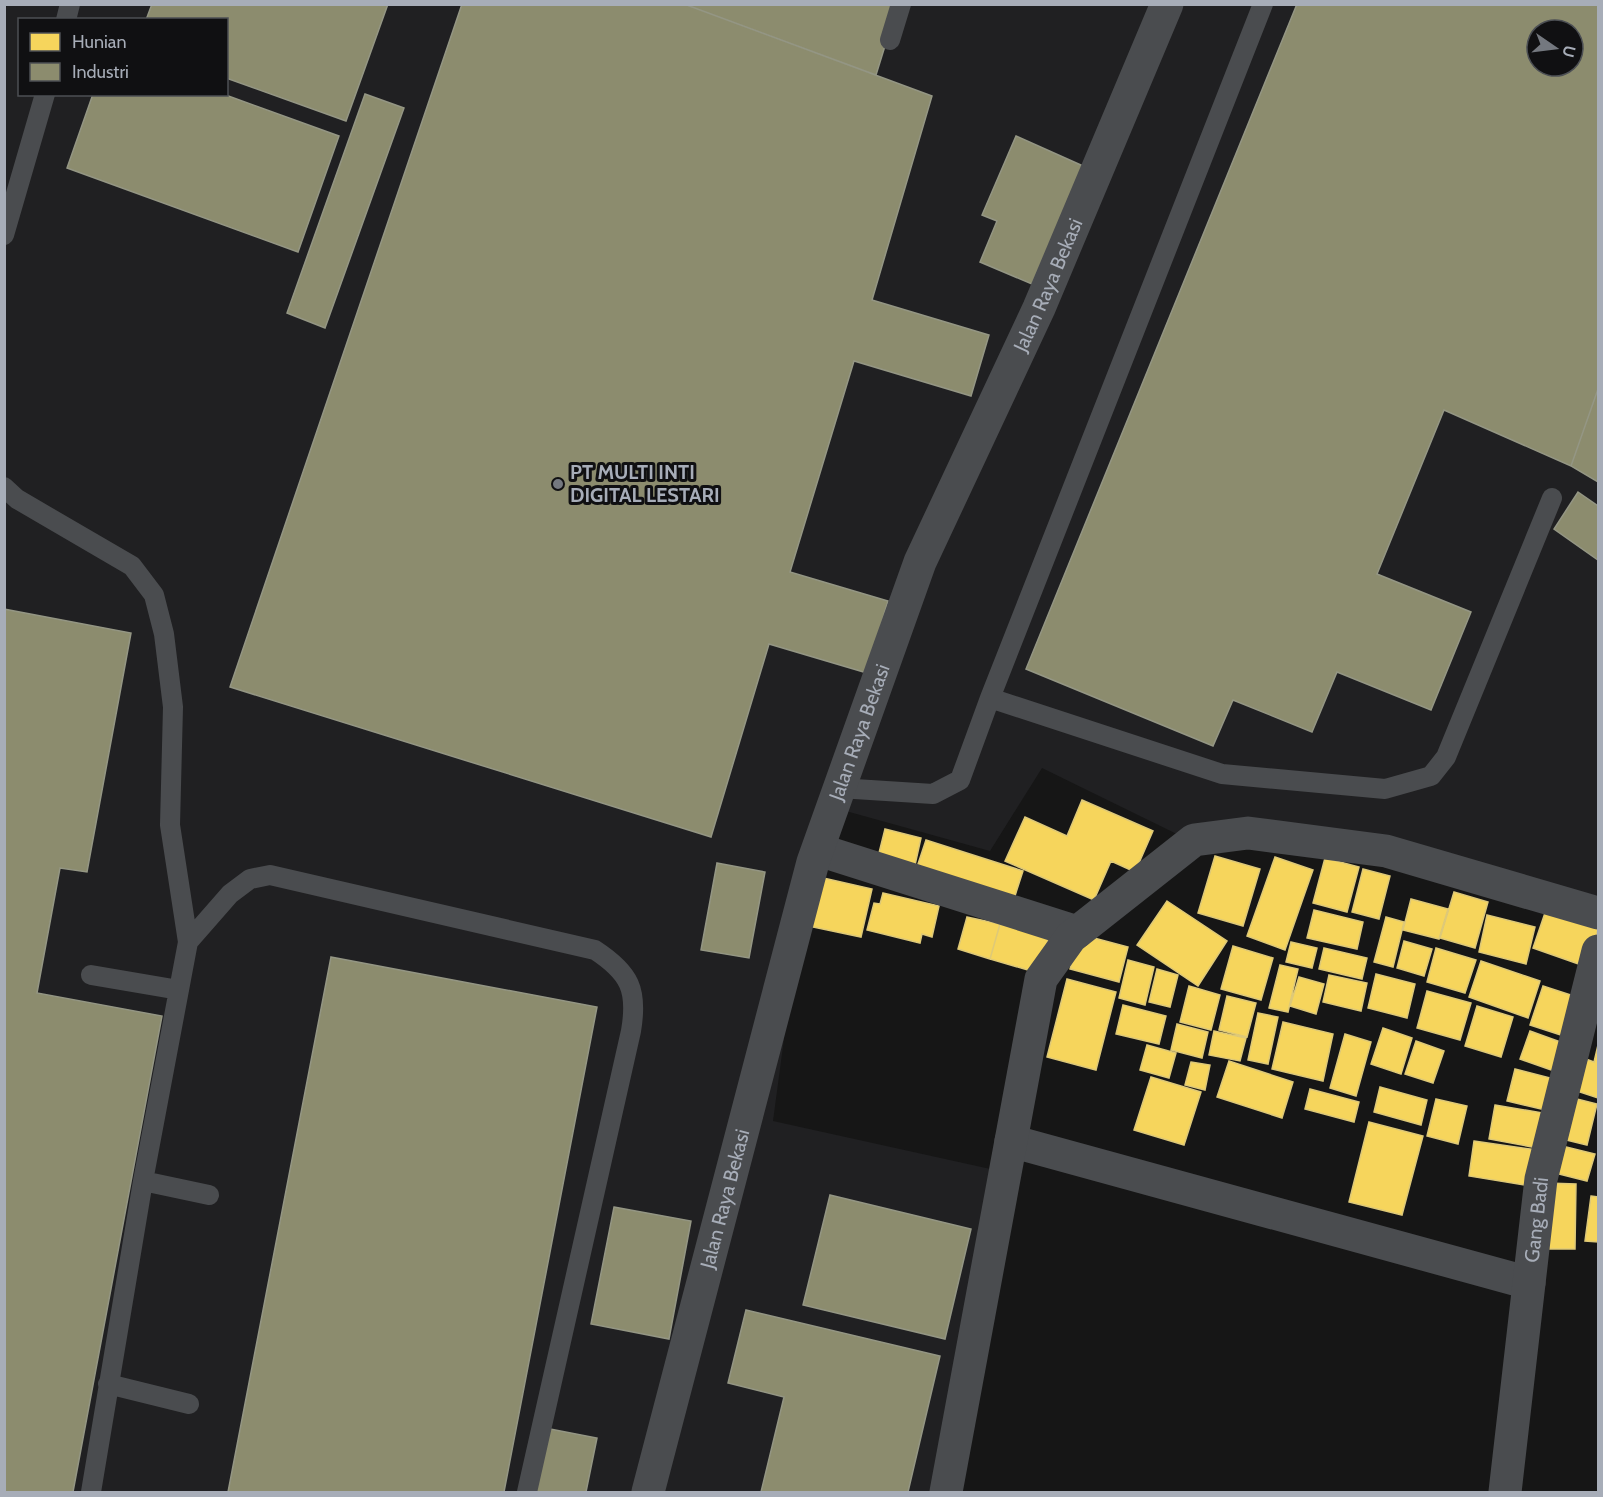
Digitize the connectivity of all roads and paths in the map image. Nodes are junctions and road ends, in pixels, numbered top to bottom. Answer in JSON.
{"nodes":[{"id":1,"x":901,"y":4,"type":"edge"},
{"id":2,"x":1167,"y":4,"type":"edge"},
{"id":3,"x":1263,"y":4,"type":"edge"},
{"id":4,"x":890,"y":40,"type":"dead end"},
{"id":5,"x":44,"y":96,"type":"edge"},
{"id":6,"x":4,"y":235,"type":"edge"},
{"id":7,"x":4,"y":486,"type":"edge"},
{"id":8,"x":1552,"y":498,"type":"dead end"},
{"id":9,"x":990,"y":698,"type":"junction"},
{"id":10,"x":839,"y":788,"type":"junction"},
{"id":11,"x":819,"y":850,"type":"junction"},
{"id":12,"x":1599,"y":913,"type":"edge"},
{"id":13,"x":1077,"y":932,"type":"junction"},
{"id":14,"x":188,"y":942,"type":"junction"},
{"id":15,"x":1599,"y":951,"type":"edge"},
{"id":16,"x":91,"y":975,"type":"dead end"},
{"id":17,"x":179,"y":990,"type":"junction"},
{"id":18,"x":1011,"y":1141,"type":"junction"},
{"id":19,"x":143,"y":1181,"type":"junction"},
{"id":20,"x":209,"y":1195,"type":"dead end"},
{"id":21,"x":1529,"y":1283,"type":"junction"},
{"id":22,"x":108,"y":1384,"type":"junction"},
{"id":23,"x":189,"y":1404,"type":"dead end"},
{"id":24,"x":91,"y":1492,"type":"edge"},
{"id":25,"x":527,"y":1492,"type":"edge"},
{"id":26,"x":648,"y":1492,"type":"edge"},
{"id":27,"x":946,"y":1492,"type":"edge"},
{"id":28,"x":1505,"y":1492,"type":"edge"}],
"edges":[{"from":1,"to":4,"type":"lane"},
{"from":2,"to":10,"type":"street","name":"Jalan Raya Bekasi"},
{"from":3,"to":9,"type":"lane"},
{"from":5,"to":6,"type":"lane"},
{"from":7,"to":14,"type":"lane"},
{"from":8,"to":9,"type":"lane"},
{"from":9,"to":10,"type":"lane"},
{"from":10,"to":11,"type":"street","name":"Jalan Raya Bekasi"},
{"from":11,"to":13,"type":"street"},
{"from":11,"to":26,"type":"street","name":"Jalan Raya Bekasi"},
{"from":12,"to":13,"type":"street"},
{"from":13,"to":18,"type":"street"},
{"from":14,"to":17,"type":"lane"},
{"from":14,"to":25,"type":"lane"},
{"from":15,"to":21,"type":"street","name":"Gang Badi"},
{"from":16,"to":17,"type":"lane"},
{"from":17,"to":19,"type":"lane"},
{"from":18,"to":21,"type":"street"},
{"from":18,"to":27,"type":"street"},
{"from":19,"to":20,"type":"lane"},
{"from":19,"to":22,"type":"lane"},
{"from":21,"to":28,"type":"street","name":"Gang Badi"},
{"from":22,"to":23,"type":"lane"},
{"from":22,"to":24,"type":"lane"}]}
